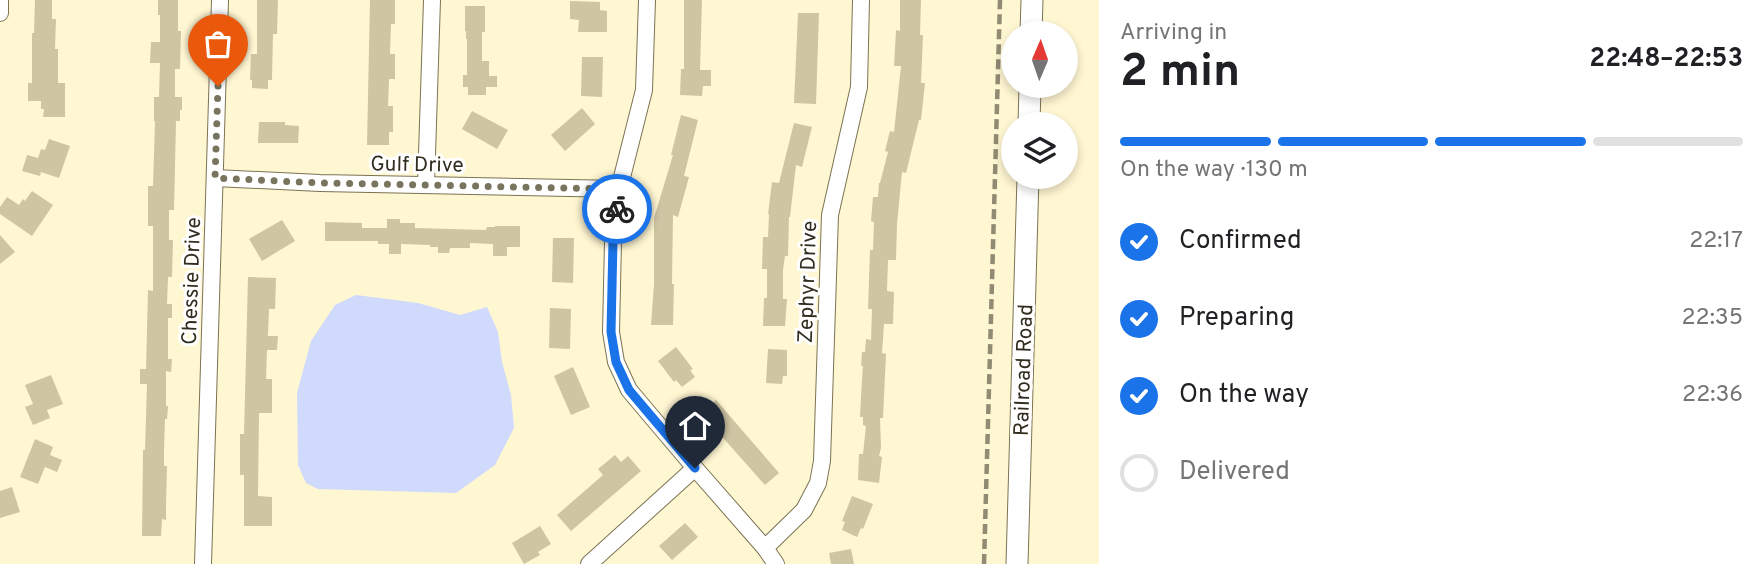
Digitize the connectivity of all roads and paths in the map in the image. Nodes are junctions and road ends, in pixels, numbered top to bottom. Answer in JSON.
{"nodes":[{"id":1,"x":0,"y":0,"type":"edge"},
{"id":2,"x":220,"y":0,"type":"edge"},
{"id":3,"x":432,"y":0,"type":"edge"},
{"id":4,"x":647,"y":0,"type":"edge"},
{"id":5,"x":861,"y":0,"type":"edge"},
{"id":6,"x":1032,"y":0,"type":"edge"},
{"id":7,"x":0,"y":13,"type":"edge"},
{"id":8,"x":1031,"y":21,"type":"edge"},
{"id":9,"x":215,"y":178,"type":"junction"},
{"id":10,"x":426,"y":185,"type":"junction"},
{"id":11,"x":619,"y":189,"type":"junction"},
{"id":12,"x":1028,"y":189,"type":"edge"},
{"id":13,"x":695,"y":468,"type":"junction"},
{"id":14,"x":765,"y":548,"type":"junction"},
{"id":15,"x":203,"y":564,"type":"edge"},
{"id":16,"x":589,"y":564,"type":"edge"},
{"id":17,"x":776,"y":564,"type":"edge"},
{"id":18,"x":1017,"y":564,"type":"edge"}],
"edges":[{"from":1,"to":7,"type":"street"},
{"from":2,"to":9,"type":"street","name":"Chessie Drive"},
{"from":3,"to":10,"type":"street"},
{"from":4,"to":11,"type":"street"},
{"from":5,"to":14,"type":"street","name":"Zephyr Drive"},
{"from":6,"to":8,"type":"street"},
{"from":9,"to":10,"type":"street","name":"Gulf Drive"},
{"from":9,"to":15,"type":"street","name":"Chessie Drive"},
{"from":10,"to":11,"type":"street","name":"Gulf Drive"},
{"from":11,"to":13,"type":"street"},
{"from":12,"to":18,"type":"street","name":"Railroad Road"},
{"from":13,"to":14,"type":"street"},
{"from":13,"to":16,"type":"street"},
{"from":14,"to":17,"type":"street"}]}
